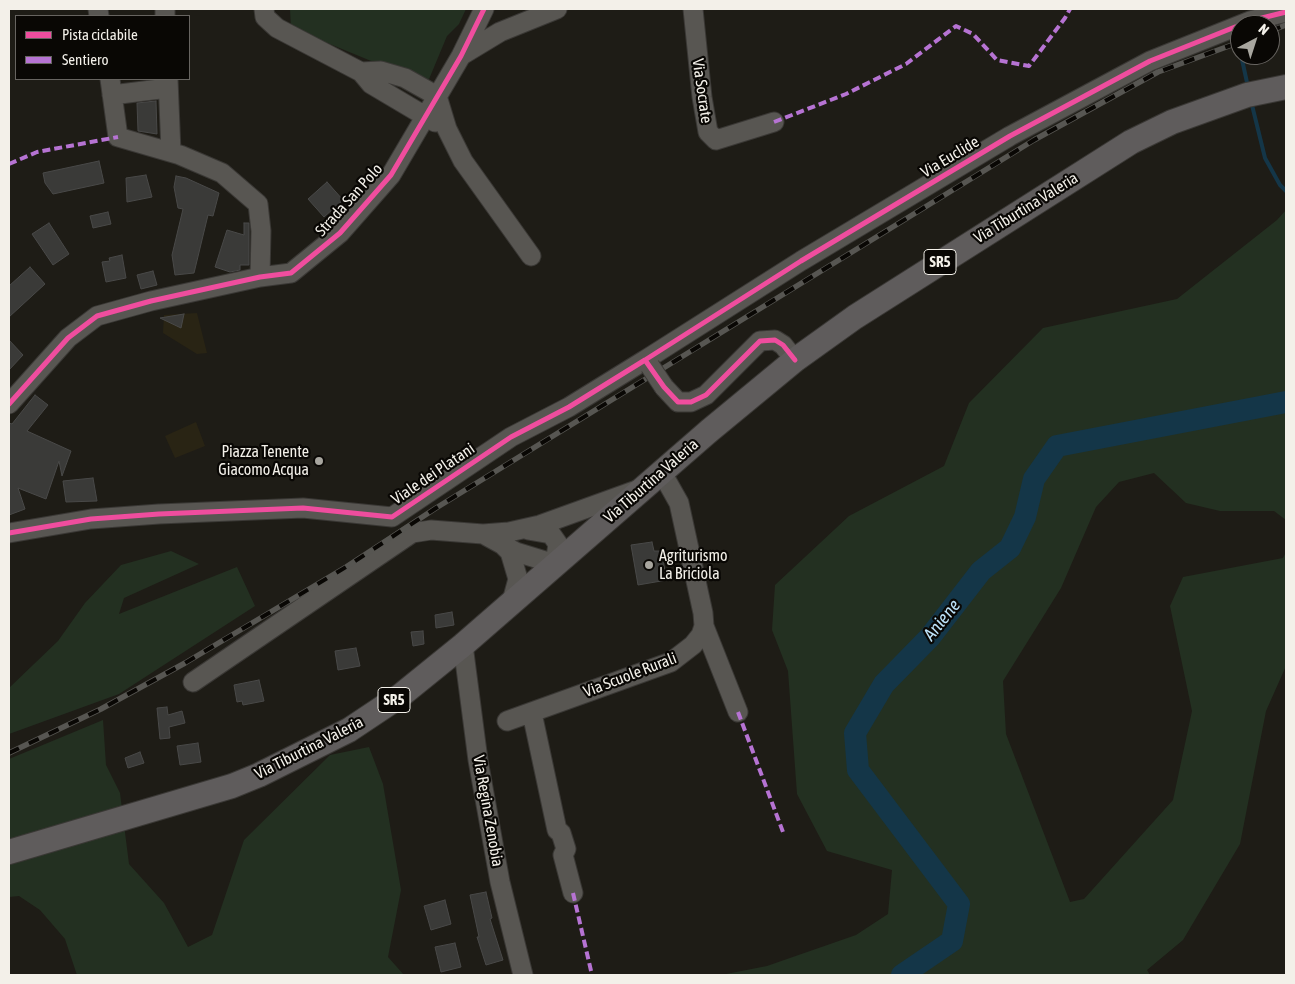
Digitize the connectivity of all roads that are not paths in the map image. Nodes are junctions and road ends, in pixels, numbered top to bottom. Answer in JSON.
{"nodes":[{"id":1,"x":264,"y":9,"type":"edge"},
{"id":2,"x":484,"y":9,"type":"edge"},
{"id":3,"x":557,"y":9,"type":"edge"},
{"id":4,"x":693,"y":9,"type":"edge"},
{"id":5,"x":1286,"y":12,"type":"edge"},
{"id":6,"x":461,"y":56,"type":"junction"},
{"id":7,"x":360,"y":72,"type":"junction"},
{"id":8,"x":168,"y":84,"type":"edge"},
{"id":9,"x":111,"y":87,"type":"edge"},
{"id":10,"x":1286,"y":87,"type":"edge"},
{"id":11,"x":437,"y":96,"type":"junction"},
{"id":12,"x":425,"y":115,"type":"junction"},
{"id":13,"x":774,"y":122,"type":"dead end"},
{"id":14,"x":447,"y":130,"type":"junction"},
{"id":15,"x":171,"y":152,"type":"junction"},
{"id":16,"x":531,"y":256,"type":"dead end"},
{"id":17,"x":260,"y":278,"type":"junction"},
{"id":18,"x":794,"y":360,"type":"junction"},
{"id":19,"x":648,"y":363,"type":"junction"},
{"id":20,"x":11,"y":398,"type":"edge"},
{"id":21,"x":661,"y":471,"type":"junction"},
{"id":22,"x":640,"y":489,"type":"junction"},
{"id":23,"x":522,"y":529,"type":"junction"},
{"id":24,"x":9,"y":533,"type":"edge"},
{"id":25,"x":483,"y":534,"type":"junction"},
{"id":26,"x":502,"y":543,"type":"junction"},
{"id":27,"x":555,"y":564,"type":"junction"},
{"id":28,"x":512,"y":601,"type":"junction"},
{"id":29,"x":704,"y":626,"type":"junction"},
{"id":30,"x":463,"y":645,"type":"junction"},
{"id":31,"x":193,"y":682,"type":"dead end"},
{"id":32,"x":532,"y":712,"type":"junction"},
{"id":33,"x":738,"y":712,"type":"dead end"},
{"id":34,"x":507,"y":721,"type":"dead end"},
{"id":35,"x":9,"y":852,"type":"edge"},
{"id":36,"x":572,"y":893,"type":"dead end"},
{"id":37,"x":523,"y":975,"type":"edge"}],
"edges":[{"from":1,"to":7,"type":"street"},
{"from":2,"to":6,"type":"street","name":"Strada San Polo"},
{"from":3,"to":6,"type":"street"},
{"from":4,"to":13,"type":"street","name":"Via Socrate"},
{"from":5,"to":19,"type":"street","name":"Via Euclide"},
{"from":6,"to":11,"type":"street","name":"Strada San Polo"},
{"from":7,"to":11,"type":"street"},
{"from":7,"to":12,"type":"street"},
{"from":8,"to":9,"type":"street"},
{"from":8,"to":15,"type":"street"},
{"from":9,"to":15,"type":"street"},
{"from":10,"to":18,"type":"main road","name":"Via Tiburtina Valeria","number":"SR5"},
{"from":11,"to":12,"type":"street","name":"Strada San Polo"},
{"from":11,"to":14,"type":"street"},
{"from":12,"to":14,"type":"street"},
{"from":12,"to":17,"type":"street","name":"Strada San Polo"},
{"from":14,"to":16,"type":"street"},
{"from":15,"to":17,"type":"street"},
{"from":17,"to":20,"type":"street","name":"Strada San Polo"},
{"from":18,"to":19,"type":"street","bridge":true},
{"from":18,"to":21,"type":"main road","name":"Via Tiburtina Valeria","number":"SR5"},
{"from":19,"to":24,"type":"street","name":"Viale dei Platani"},
{"from":21,"to":22,"type":"main road","name":"Via Tiburtina Valeria","number":"SR5"},
{"from":21,"to":29,"type":"street"},
{"from":22,"to":23,"type":"street"},
{"from":22,"to":27,"type":"main road","name":"Via Tiburtina Valeria","number":"SR5"},
{"from":23,"to":25,"type":"street"},
{"from":23,"to":27,"type":"street"},
{"from":25,"to":26,"type":"street"},
{"from":25,"to":31,"type":"street"},
{"from":26,"to":27,"type":"street"},
{"from":26,"to":28,"type":"street"},
{"from":27,"to":28,"type":"main road","name":"Via Tiburtina Valeria","number":"SR5"},
{"from":28,"to":30,"type":"main road","name":"Via Tiburtina Valeria","number":"SR5"},
{"from":29,"to":32,"type":"street","name":"Via Scuole Rurali"},
{"from":29,"to":33,"type":"street"},
{"from":30,"to":35,"type":"main road","name":"Via Tiburtina Valeria","number":"SR5"},
{"from":30,"to":37,"type":"street","name":"Via Regina Zenobia"},
{"from":32,"to":34,"type":"street","name":"Via Scuole Rurali"},
{"from":32,"to":36,"type":"street"}]}
